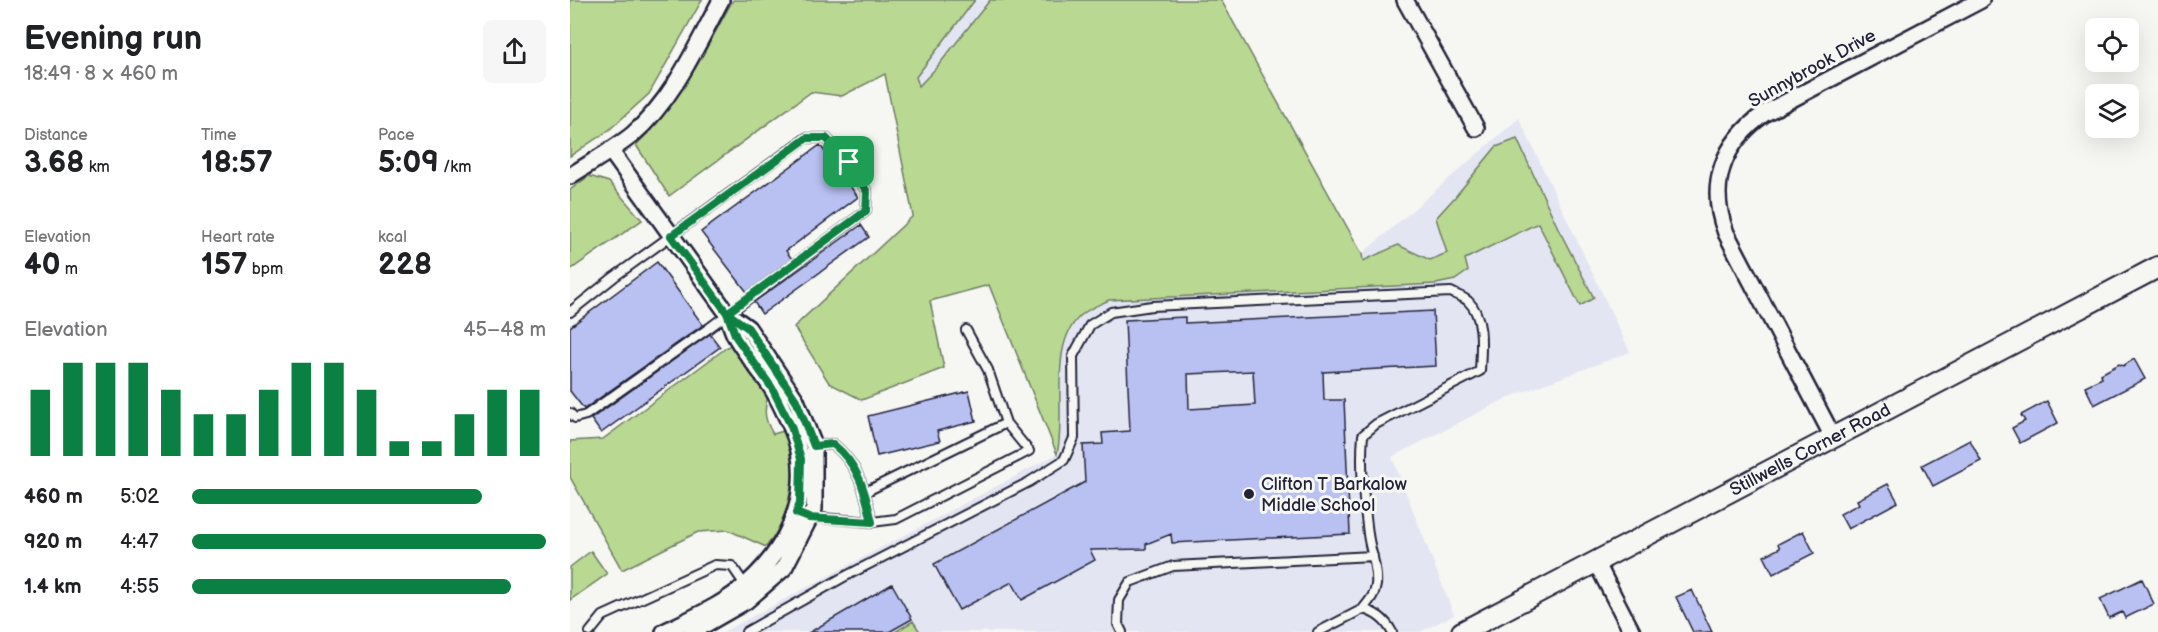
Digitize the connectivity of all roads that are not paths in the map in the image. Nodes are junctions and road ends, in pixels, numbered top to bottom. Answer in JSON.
{"nodes":[{"id":1,"x":721,"y":0,"type":"edge"},
{"id":2,"x":1405,"y":0,"type":"edge"},
{"id":3,"x":1981,"y":0,"type":"edge"},
{"id":4,"x":1476,"y":128,"type":"dead end"},
{"id":5,"x":610,"y":150,"type":"junction"},
{"id":6,"x":570,"y":176,"type":"edge"},
{"id":7,"x":671,"y":236,"type":"junction"},
{"id":8,"x":2158,"y":267,"type":"edge"},
{"id":9,"x":570,"y":312,"type":"edge"},
{"id":10,"x":727,"y":313,"type":"junction"},
{"id":11,"x":966,"y":330,"type":"dead end"},
{"id":12,"x":570,"y":413,"type":"edge"},
{"id":13,"x":1006,"y":423,"type":"junction"},
{"id":14,"x":1833,"y":437,"type":"junction"},
{"id":15,"x":814,"y":446,"type":"junction"},
{"id":16,"x":865,"y":492,"type":"junction"},
{"id":17,"x":803,"y":515,"type":"junction"},
{"id":18,"x":872,"y":522,"type":"junction"},
{"id":19,"x":1373,"y":556,"type":"junction"},
{"id":20,"x":1596,"y":562,"type":"junction"},
{"id":21,"x":749,"y":590,"type":"junction"},
{"id":22,"x":1363,"y":609,"type":"junction"},
{"id":23,"x":590,"y":632,"type":"edge"},
{"id":24,"x":664,"y":632,"type":"edge"},
{"id":25,"x":692,"y":632,"type":"edge"},
{"id":26,"x":746,"y":632,"type":"edge"},
{"id":27,"x":1122,"y":632,"type":"edge"},
{"id":28,"x":1318,"y":632,"type":"edge"},
{"id":29,"x":1392,"y":632,"type":"edge"},
{"id":30,"x":1462,"y":632,"type":"edge"},
{"id":31,"x":1632,"y":632,"type":"edge"}],
"edges":[{"from":1,"to":5,"type":"street"},
{"from":2,"to":4,"type":"street"},
{"from":3,"to":14,"type":"street","name":"Sunnybrook Drive"},
{"from":5,"to":6,"type":"street"},
{"from":5,"to":7,"type":"street"},
{"from":7,"to":9,"type":"lane"},
{"from":7,"to":10,"type":"street"},
{"from":7,"to":10,"type":"lane"},
{"from":8,"to":14,"type":"street","name":"Stillwells Corner Road"},
{"from":10,"to":12,"type":"lane"},
{"from":10,"to":15,"type":"street"},
{"from":10,"to":17,"type":"street"},
{"from":11,"to":13,"type":"lane"},
{"from":13,"to":16,"type":"lane"},
{"from":13,"to":18,"type":"lane"},
{"from":14,"to":20,"type":"street","name":"Stillwells Corner Road"},
{"from":15,"to":16,"type":"lane"},
{"from":15,"to":17,"type":"street"},
{"from":16,"to":18,"type":"lane"},
{"from":17,"to":18,"type":"lane"},
{"from":17,"to":21,"type":"street"},
{"from":19,"to":22,"type":"lane"},
{"from":19,"to":26,"type":"lane"},
{"from":19,"to":27,"type":"lane"},
{"from":20,"to":30,"type":"street","name":"Stillwells Corner Road"},
{"from":20,"to":31,"type":"street"},
{"from":21,"to":23,"type":"lane"},
{"from":21,"to":24,"type":"street"},
{"from":21,"to":25,"type":"street"},
{"from":22,"to":28,"type":"lane"},
{"from":22,"to":29,"type":"lane"}]}
